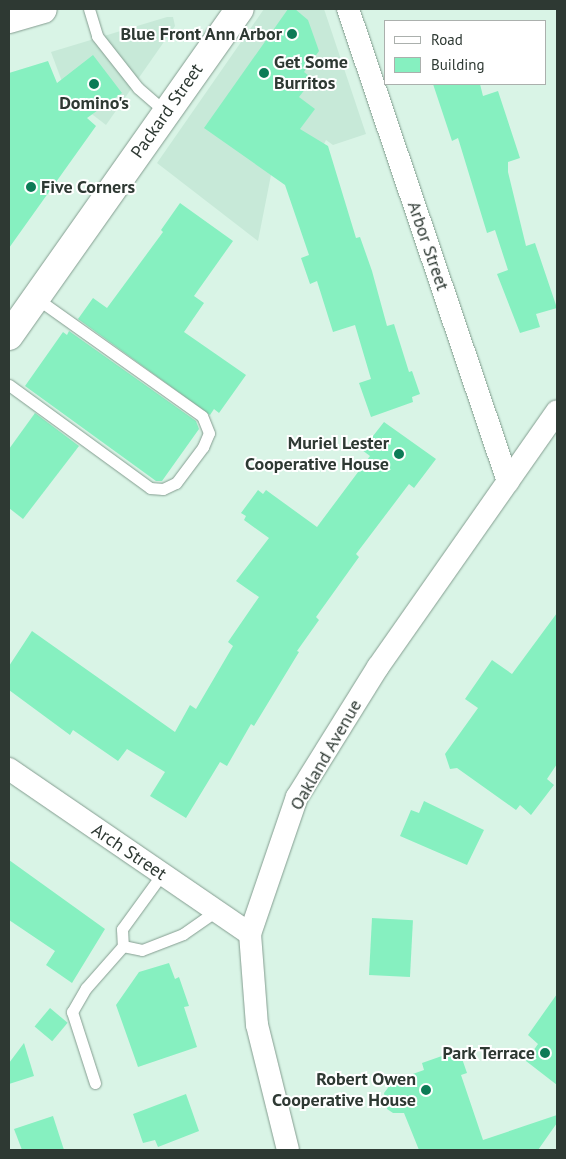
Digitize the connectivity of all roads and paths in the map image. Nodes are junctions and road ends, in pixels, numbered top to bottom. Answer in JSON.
{"nodes":[{"id":1,"x":43,"y":9,"type":"edge"},
{"id":2,"x":89,"y":9,"type":"edge"},
{"id":3,"x":240,"y":9,"type":"edge"},
{"id":4,"x":348,"y":9,"type":"edge"},
{"id":5,"x":9,"y":20,"type":"edge"},
{"id":6,"x":166,"y":112,"type":"junction"},
{"id":7,"x":36,"y":298,"type":"junction"},
{"id":8,"x":9,"y":336,"type":"edge"},
{"id":9,"x":9,"y":385,"type":"edge"},
{"id":10,"x":557,"y":411,"type":"edge"},
{"id":11,"x":508,"y":482,"type":"junction"},
{"id":12,"x":9,"y":769,"type":"edge"},
{"id":13,"x":162,"y":874,"type":"junction"},
{"id":14,"x":216,"y":911,"type":"junction"},
{"id":15,"x":250,"y":934,"type":"junction"},
{"id":16,"x":122,"y":946,"type":"junction"},
{"id":17,"x":95,"y":1083,"type":"dead end"},
{"id":18,"x":288,"y":1150,"type":"edge"}],
"edges":[{"from":1,"to":5,"type":"main road"},
{"from":2,"to":6,"type":"lane"},
{"from":3,"to":6,"type":"main road","name":"Packard Street"},
{"from":4,"to":11,"type":"street","name":"Arbor Street"},
{"from":6,"to":7,"type":"main road","name":"Packard Street"},
{"from":7,"to":8,"type":"main road","name":"Packard Street"},
{"from":7,"to":9,"type":"lane"},
{"from":10,"to":11,"type":"street","name":"Oakland Avenue"},
{"from":11,"to":15,"type":"street","name":"Oakland Avenue"},
{"from":12,"to":13,"type":"street","name":"Arch Street"},
{"from":13,"to":14,"type":"street","name":"Arch Street"},
{"from":13,"to":16,"type":"lane"},
{"from":14,"to":15,"type":"street","name":"Arch Street"},
{"from":14,"to":16,"type":"lane"},
{"from":15,"to":18,"type":"street","name":"Oakland Avenue"},
{"from":16,"to":17,"type":"lane"}]}
